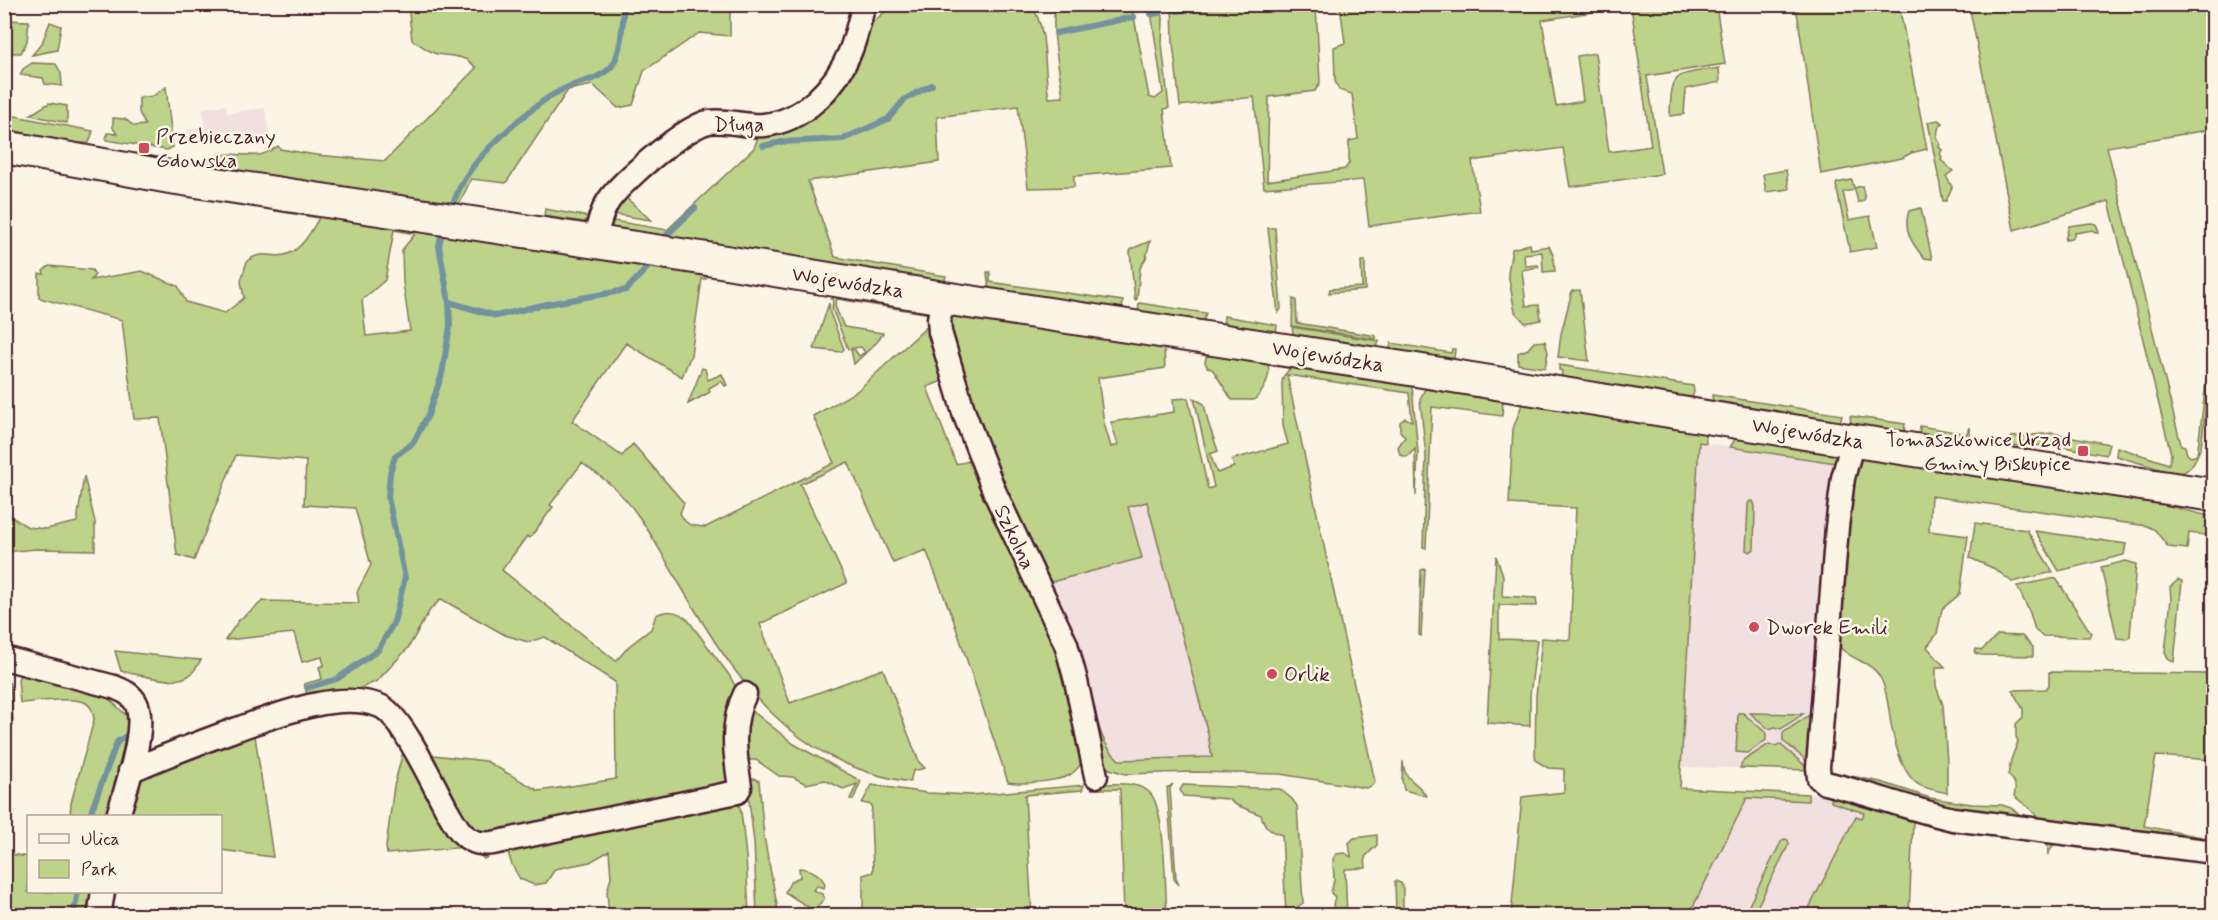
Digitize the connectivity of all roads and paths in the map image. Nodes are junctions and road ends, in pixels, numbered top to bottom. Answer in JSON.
{"nodes":[{"id":1,"x":867,"y":6,"type":"edge"},
{"id":2,"x":4,"y":147,"type":"edge"},
{"id":3,"x":594,"y":243,"type":"junction"},
{"id":4,"x":943,"y":297,"type":"junction"},
{"id":5,"x":1853,"y":441,"type":"junction"},
{"id":6,"x":2214,"y":495,"type":"edge"},
{"id":7,"x":4,"y":658,"type":"edge"},
{"id":8,"x":746,"y":694,"type":"dead end"},
{"id":9,"x":130,"y":771,"type":"junction"},
{"id":10,"x":1096,"y":776,"type":"dead end"},
{"id":11,"x":118,"y":815,"type":"edge"},
{"id":12,"x":2214,"y":852,"type":"edge"},
{"id":13,"x":103,"y":893,"type":"edge"},
{"id":14,"x":99,"y":915,"type":"edge"}],
"edges":[{"from":1,"to":3,"type":"street","name":"Długa"},
{"from":2,"to":3,"type":"main road","name":"Wojewódzka"},
{"from":3,"to":4,"type":"main road","name":"Wojewódzka"},
{"from":4,"to":5,"type":"main road","name":"Wojewódzka"},
{"from":4,"to":10,"type":"street","name":"Szkolna"},
{"from":5,"to":6,"type":"main road","name":"Wojewódzka"},
{"from":5,"to":12,"type":"street"},
{"from":7,"to":9,"type":"street"},
{"from":8,"to":9,"type":"street"},
{"from":9,"to":11,"type":"street"},
{"from":13,"to":14,"type":"street"}]}
